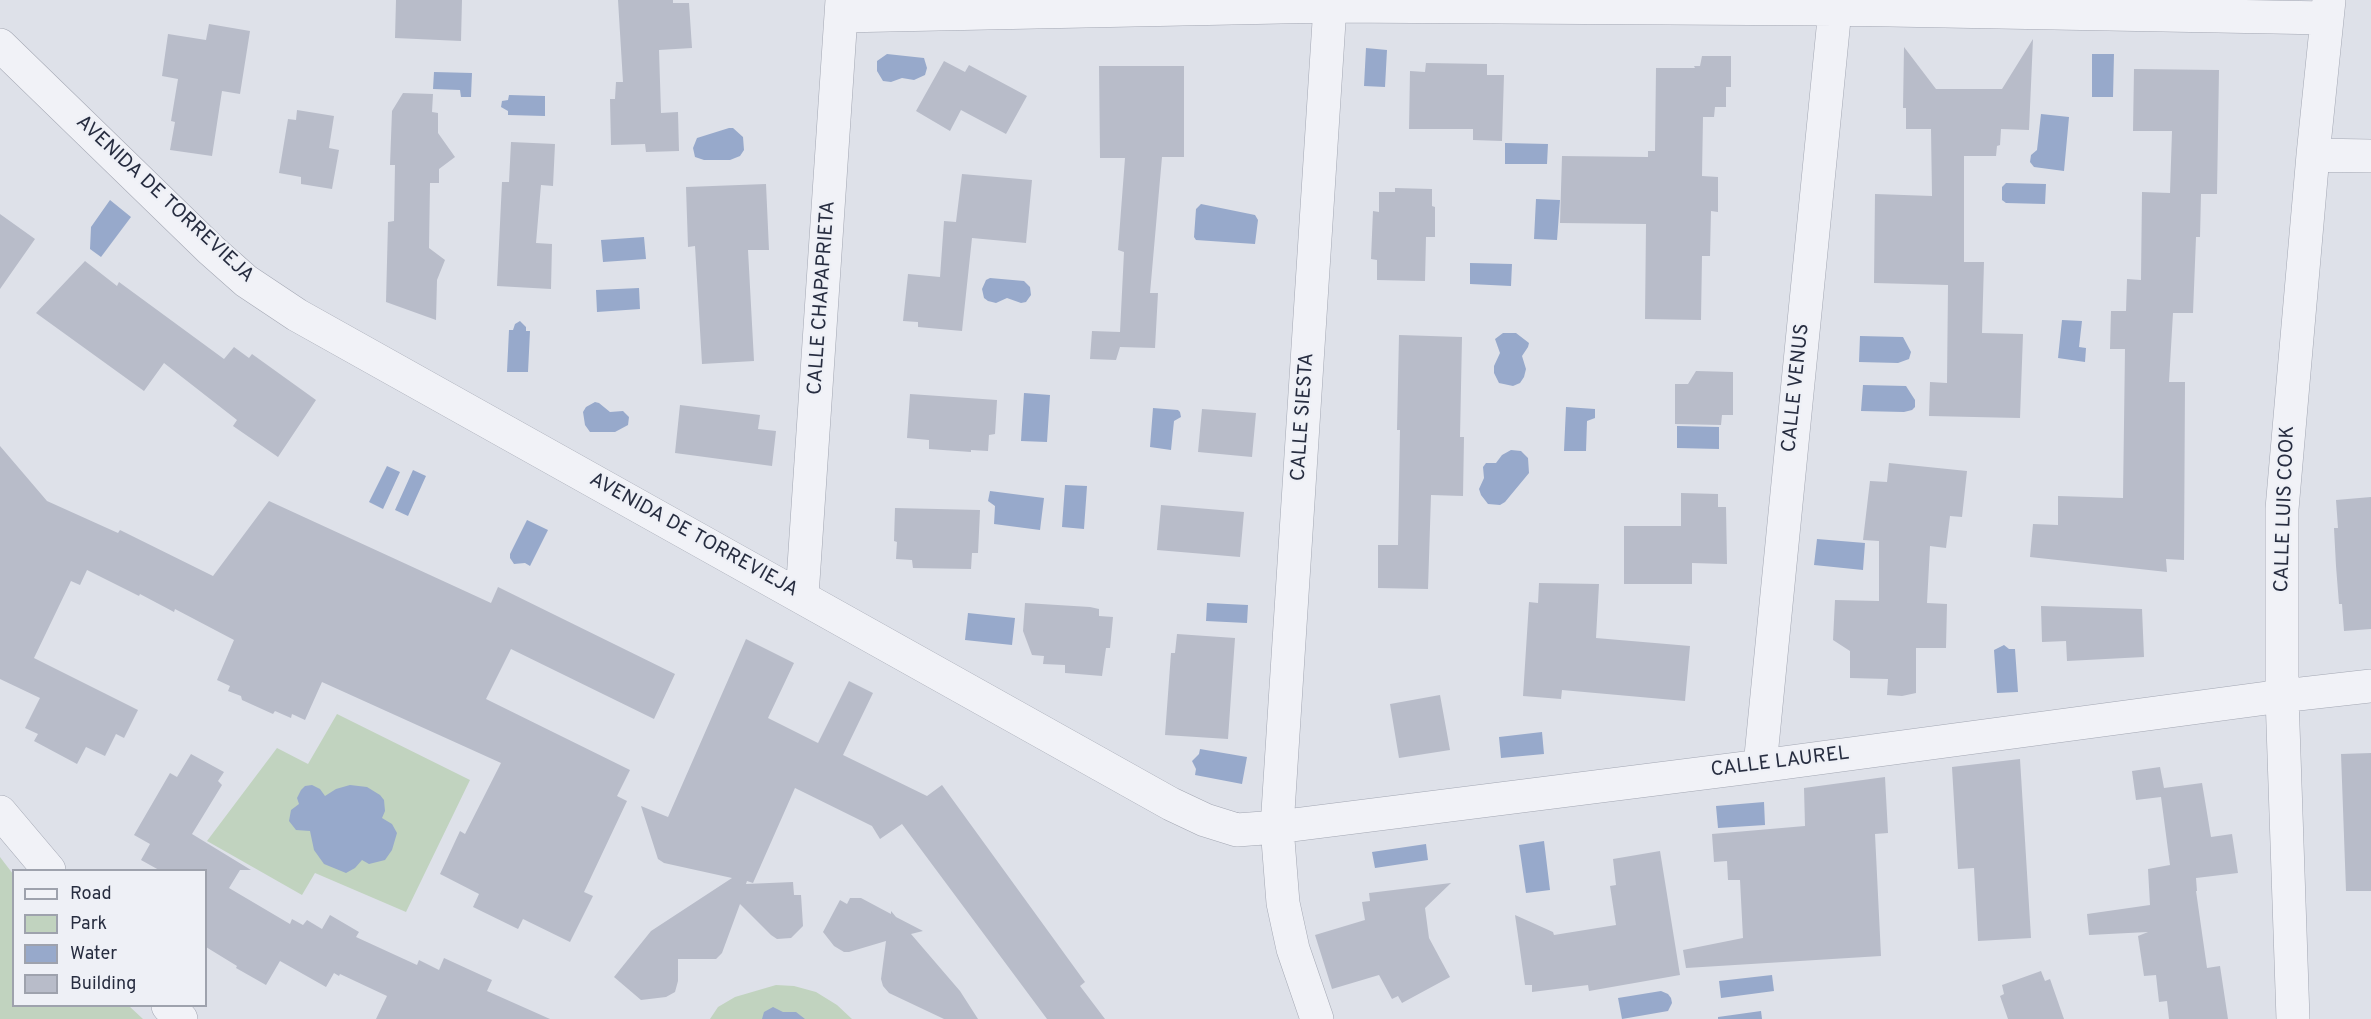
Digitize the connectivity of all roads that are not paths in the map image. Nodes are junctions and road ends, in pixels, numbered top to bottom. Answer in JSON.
{"nodes":[{"id":1,"x":1330,"y":6,"type":"junction"},
{"id":2,"x":842,"y":8,"type":"edge"},
{"id":3,"x":1835,"y":9,"type":"junction"},
{"id":4,"x":2328,"y":9,"type":"edge"},
{"id":5,"x":0,"y":45,"type":"edge"},
{"id":6,"x":2313,"y":155,"type":"junction"},
{"id":7,"x":2371,"y":156,"type":"edge"},
{"id":8,"x":802,"y":596,"type":"junction"},
{"id":9,"x":2371,"y":686,"type":"edge"},
{"id":10,"x":2282,"y":696,"type":"junction"},
{"id":11,"x":1760,"y":766,"type":"junction"},
{"id":12,"x":0,"y":812,"type":"edge"},
{"id":13,"x":1277,"y":827,"type":"junction"},
{"id":14,"x":48,"y":869,"type":"edge"},
{"id":15,"x":170,"y":1007,"type":"edge"},
{"id":16,"x":181,"y":1019,"type":"edge"},
{"id":17,"x":1317,"y":1019,"type":"edge"},
{"id":18,"x":2293,"y":1019,"type":"edge"}],
"edges":[{"from":1,"to":2,"type":"street"},
{"from":1,"to":3,"type":"street"},
{"from":1,"to":13,"type":"street","name":"CALLE SIESTA"},
{"from":2,"to":8,"type":"street","name":"CALLE CHAPAPRIETA"},
{"from":3,"to":4,"type":"street"},
{"from":3,"to":11,"type":"street","name":"CALLE VENUS"},
{"from":4,"to":6,"type":"street","name":"CALLE LUIS COOK"},
{"from":5,"to":8,"type":"street","name":"AVENIDA DE TORREVIEJA"},
{"from":6,"to":7,"type":"street"},
{"from":6,"to":10,"type":"street","name":"CALLE LUIS COOK"},
{"from":8,"to":13,"type":"street","name":"AVENIDA DE TORREVIEJA"},
{"from":9,"to":10,"type":"street","name":"CALLE LAUREL"},
{"from":10,"to":11,"type":"street","name":"CALLE LAUREL"},
{"from":10,"to":18,"type":"street","name":"CALLE LUIS COOK"},
{"from":11,"to":13,"type":"street","name":"CALLE LAUREL"},
{"from":12,"to":14,"type":"street"},
{"from":13,"to":17,"type":"street"},
{"from":15,"to":16,"type":"street"}]}
